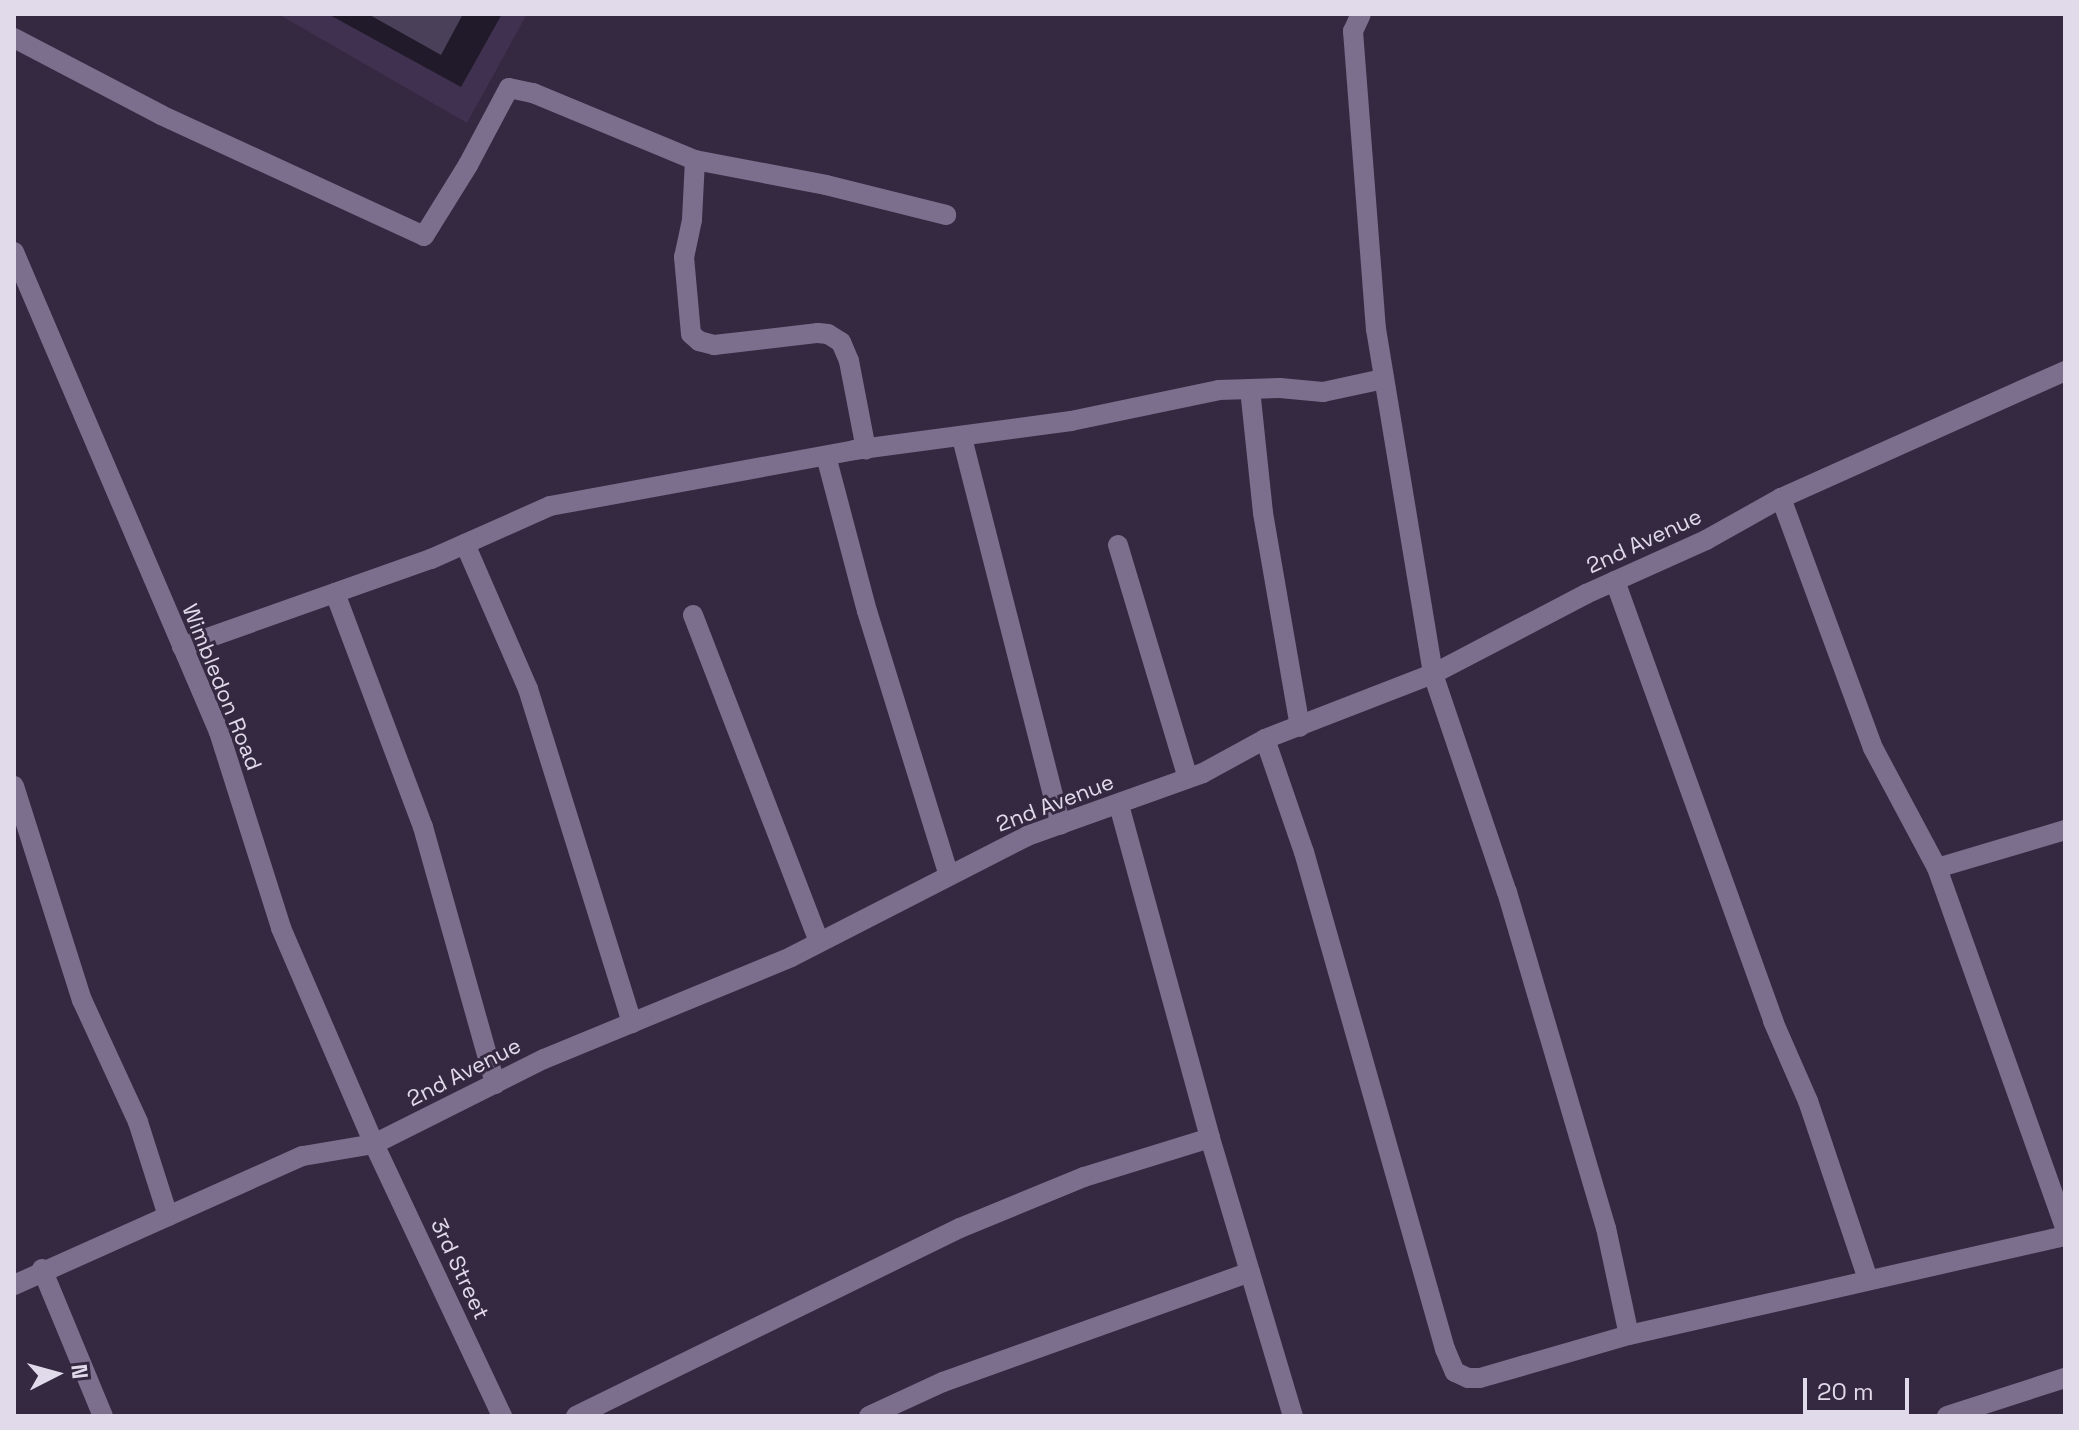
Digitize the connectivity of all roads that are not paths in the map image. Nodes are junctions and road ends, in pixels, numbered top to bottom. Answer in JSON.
{"nodes":[{"id":1,"x":1361,"y":14,"type":"edge"},
{"id":2,"x":14,"y":38,"type":"edge"},
{"id":3,"x":695,"y":160,"type":"junction"},
{"id":4,"x":946,"y":215,"type":"dead end"},
{"id":5,"x":14,"y":252,"type":"edge"},
{"id":6,"x":2065,"y":371,"type":"edge"},
{"id":7,"x":1383,"y":379,"type":"junction"},
{"id":8,"x":1250,"y":389,"type":"junction"},
{"id":9,"x":962,"y":438,"type":"junction"},
{"id":10,"x":866,"y":449,"type":"junction"},
{"id":11,"x":826,"y":456,"type":"junction"},
{"id":12,"x":1781,"y":498,"type":"junction"},
{"id":13,"x":465,"y":544,"type":"junction"},
{"id":14,"x":1118,"y":545,"type":"dead end"},
{"id":15,"x":1615,"y":581,"type":"junction"},
{"id":16,"x":335,"y":593,"type":"junction"},
{"id":17,"x":693,"y":615,"type":"dead end"},
{"id":18,"x":182,"y":647,"type":"junction"},
{"id":19,"x":1433,"y":674,"type":"junction"},
{"id":20,"x":1300,"y":727,"type":"junction"},
{"id":21,"x":1265,"y":739,"type":"junction"},
{"id":22,"x":1188,"y":778,"type":"junction"},
{"id":23,"x":14,"y":786,"type":"edge"},
{"id":24,"x":1119,"y":805,"type":"junction"},
{"id":25,"x":1061,"y":825,"type":"junction"},
{"id":26,"x":2065,"y":830,"type":"edge"},
{"id":27,"x":1937,"y":868,"type":"junction"},
{"id":28,"x":949,"y":876,"type":"junction"},
{"id":29,"x":819,"y":942,"type":"junction"},
{"id":30,"x":632,"y":1023,"type":"junction"},
{"id":31,"x":495,"y":1084,"type":"junction"},
{"id":32,"x":1210,"y":1138,"type":"junction"},
{"id":33,"x":374,"y":1144,"type":"junction"},
{"id":34,"x":168,"y":1216,"type":"junction"},
{"id":35,"x":2065,"y":1227,"type":"edge"},
{"id":36,"x":2065,"y":1236,"type":"edge"},
{"id":37,"x":42,"y":1269,"type":"junction"},
{"id":38,"x":1250,"y":1272,"type":"junction"},
{"id":39,"x":1868,"y":1279,"type":"junction"},
{"id":40,"x":14,"y":1285,"type":"edge"},
{"id":41,"x":1629,"y":1335,"type":"junction"},
{"id":42,"x":2065,"y":1378,"type":"edge"},
{"id":43,"x":103,"y":1416,"type":"edge"},
{"id":44,"x":502,"y":1416,"type":"edge"},
{"id":45,"x":576,"y":1416,"type":"edge"},
{"id":46,"x":869,"y":1416,"type":"edge"},
{"id":47,"x":1293,"y":1416,"type":"edge"},
{"id":48,"x":1947,"y":1416,"type":"edge"}],
"edges":[{"from":1,"to":7,"type":"street"},
{"from":2,"to":3,"type":"street"},
{"from":3,"to":4,"type":"street"},
{"from":3,"to":10,"type":"street"},
{"from":5,"to":18,"type":"street","name":"Wimbledon Road"},
{"from":6,"to":12,"type":"street","name":"2nd Avenue"},
{"from":7,"to":8,"type":"street"},
{"from":7,"to":19,"type":"street"},
{"from":8,"to":9,"type":"street"},
{"from":8,"to":20,"type":"street"},
{"from":9,"to":10,"type":"street"},
{"from":9,"to":25,"type":"street"},
{"from":10,"to":11,"type":"street"},
{"from":11,"to":13,"type":"street"},
{"from":11,"to":28,"type":"street"},
{"from":12,"to":15,"type":"street","name":"2nd Avenue"},
{"from":12,"to":27,"type":"street"},
{"from":13,"to":16,"type":"street"},
{"from":13,"to":30,"type":"street"},
{"from":14,"to":22,"type":"street"},
{"from":15,"to":19,"type":"street","name":"2nd Avenue"},
{"from":15,"to":39,"type":"street"},
{"from":16,"to":18,"type":"street"},
{"from":16,"to":31,"type":"street"},
{"from":17,"to":29,"type":"street"},
{"from":18,"to":33,"type":"street","name":"Wimbledon Road"},
{"from":19,"to":20,"type":"street","name":"2nd Avenue"},
{"from":19,"to":41,"type":"street"},
{"from":20,"to":21,"type":"street","name":"2nd Avenue"},
{"from":21,"to":22,"type":"street","name":"2nd Avenue"},
{"from":21,"to":41,"type":"street"},
{"from":22,"to":24,"type":"street","name":"2nd Avenue"},
{"from":23,"to":34,"type":"street"},
{"from":24,"to":25,"type":"street","name":"2nd Avenue"},
{"from":24,"to":32,"type":"street"},
{"from":25,"to":28,"type":"street","name":"2nd Avenue"},
{"from":26,"to":27,"type":"street"},
{"from":27,"to":35,"type":"street"},
{"from":28,"to":29,"type":"street","name":"2nd Avenue"},
{"from":29,"to":30,"type":"street","name":"2nd Avenue"},
{"from":30,"to":31,"type":"street","name":"2nd Avenue"},
{"from":31,"to":33,"type":"street","name":"2nd Avenue"},
{"from":32,"to":38,"type":"street"},
{"from":32,"to":45,"type":"street"},
{"from":33,"to":34,"type":"street","name":"2nd Avenue"},
{"from":33,"to":44,"type":"street","name":"3rd Street"},
{"from":34,"to":37,"type":"street","name":"2nd Avenue"},
{"from":36,"to":39,"type":"street"},
{"from":37,"to":40,"type":"street","name":"2nd Avenue"},
{"from":37,"to":43,"type":"street"},
{"from":38,"to":46,"type":"street"},
{"from":38,"to":47,"type":"street"},
{"from":39,"to":41,"type":"street"},
{"from":42,"to":48,"type":"street"}]}
